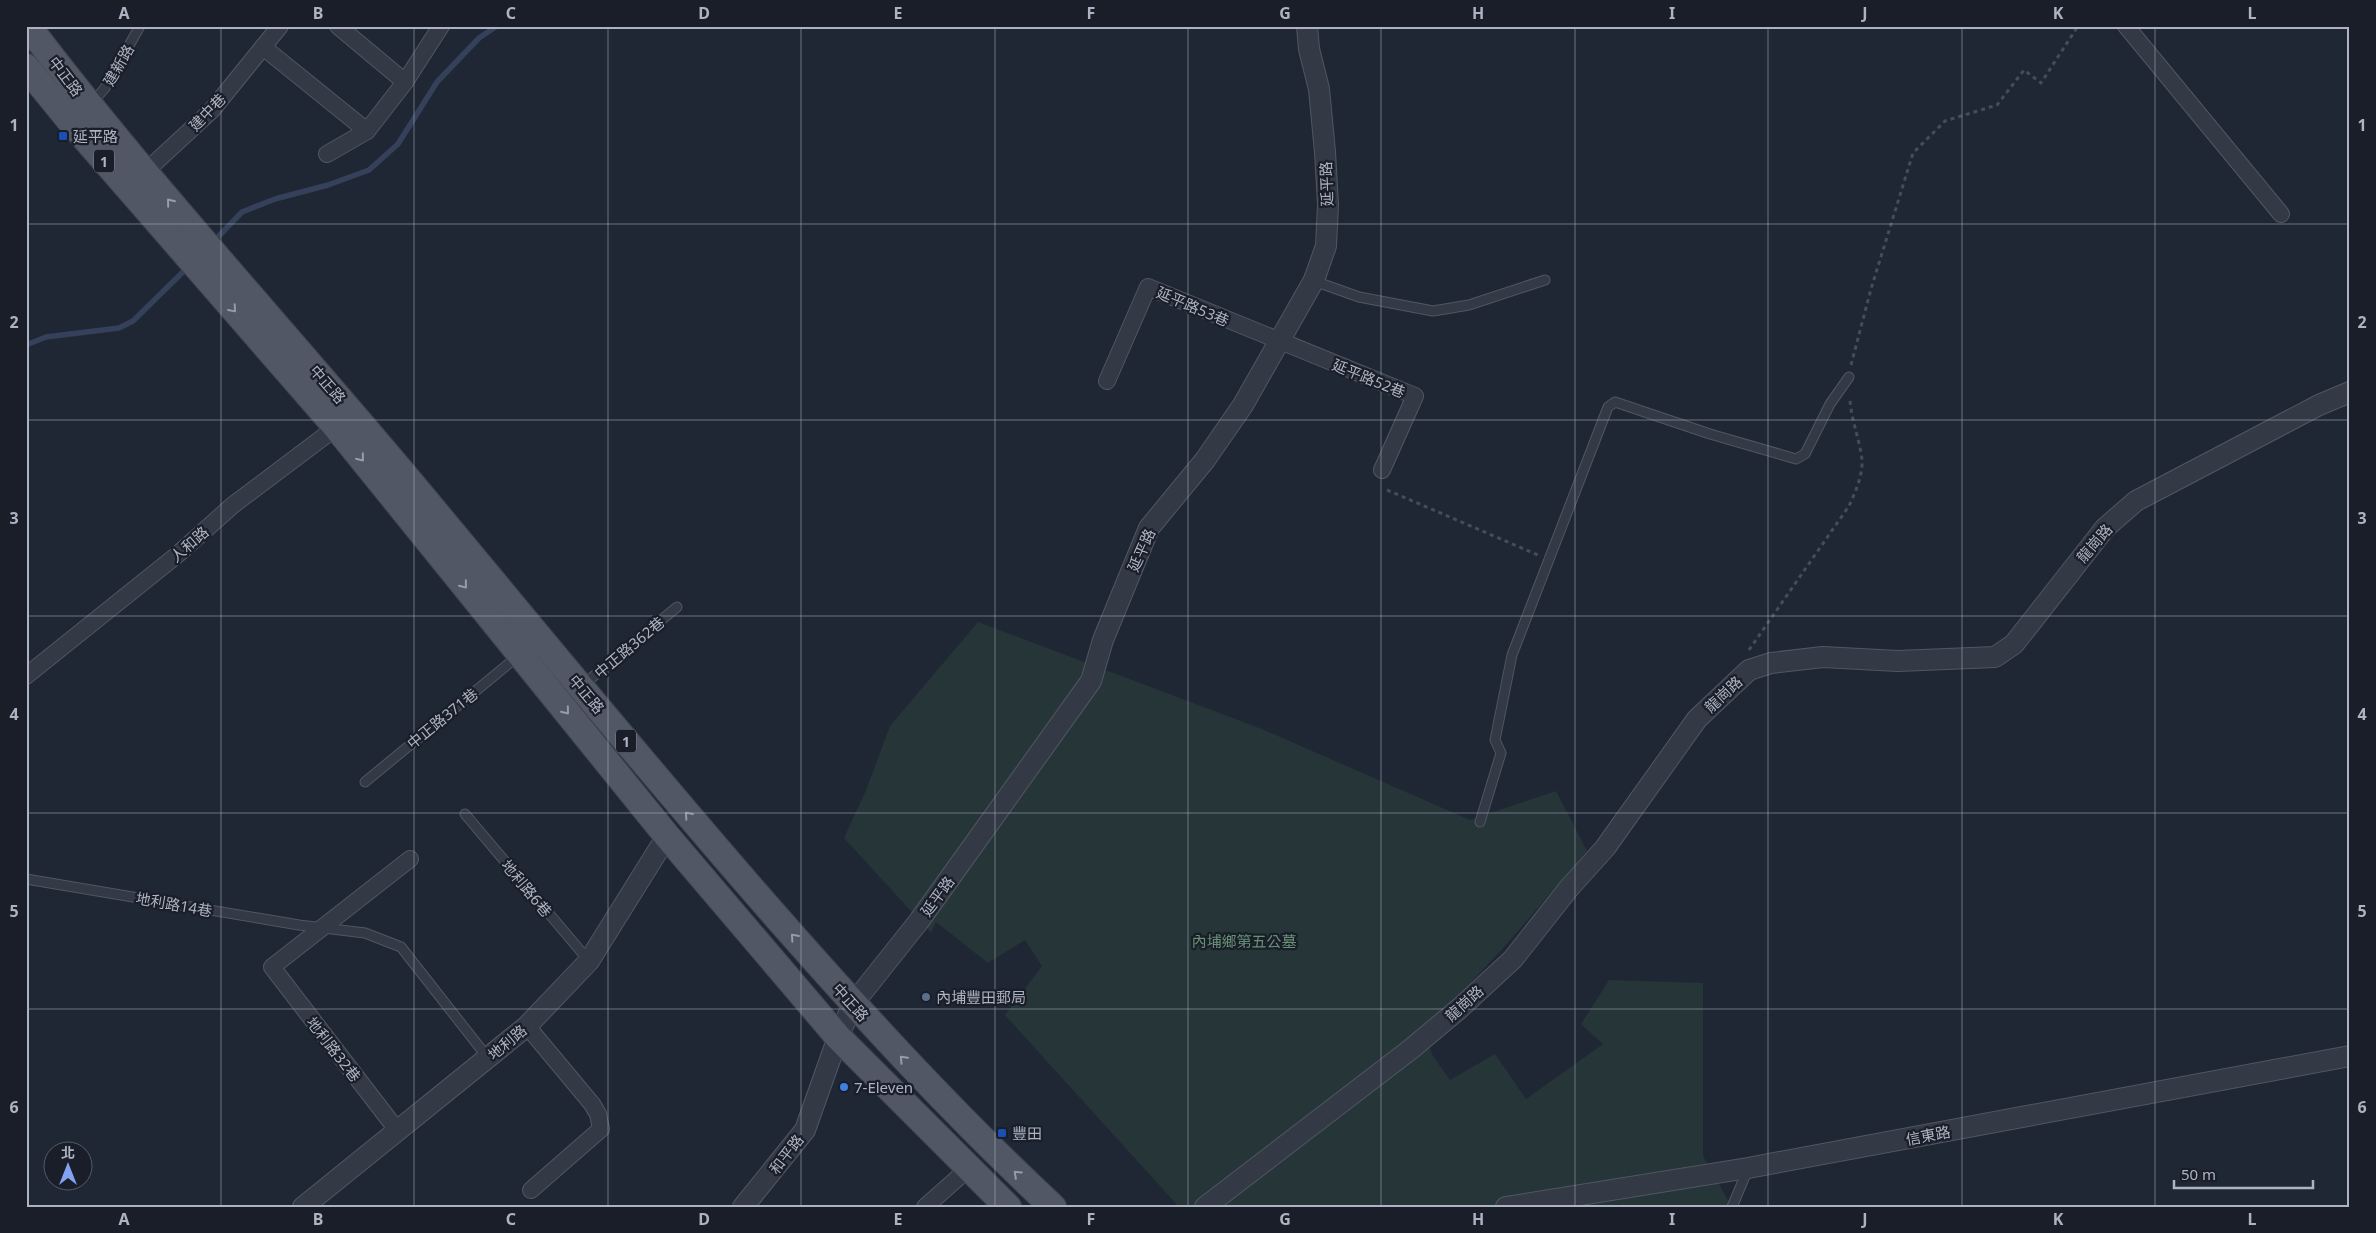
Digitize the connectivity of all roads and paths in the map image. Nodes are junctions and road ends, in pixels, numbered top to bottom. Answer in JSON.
{"nodes":[{"id":1,"x":28,"y":26,"type":"edge"},
{"id":2,"x":140,"y":26,"type":"edge"},
{"id":3,"x":280,"y":26,"type":"edge"},
{"id":4,"x":338,"y":26,"type":"edge"},
{"id":5,"x":441,"y":26,"type":"edge"},
{"id":6,"x":1307,"y":26,"type":"edge"},
{"id":7,"x":2078,"y":26,"type":"edge"},
{"id":8,"x":2126,"y":26,"type":"edge"},
{"id":9,"x":263,"y":47,"type":"junction"},
{"id":10,"x":26,"y":67,"type":"edge"},
{"id":11,"x":405,"y":82,"type":"junction"},
{"id":12,"x":79,"y":114,"type":"junction"},
{"id":13,"x":368,"y":130,"type":"junction"},
{"id":14,"x":328,"y":154,"type":"dead end"},
{"id":15,"x":145,"y":172,"type":"junction"},
{"id":16,"x":2281,"y":214,"type":"dead end"},
{"id":17,"x":201,"y":255,"type":"junction"},
{"id":18,"x":1314,"y":280,"type":"junction"},
{"id":19,"x":1544,"y":280,"type":"dead end"},
{"id":20,"x":1277,"y":341,"type":"junction"},
{"id":21,"x":1849,"y":377,"type":"junction"},
{"id":22,"x":1107,"y":381,"type":"dead end"},
{"id":23,"x":2350,"y":392,"type":"edge"},
{"id":24,"x":345,"y":420,"type":"junction"},
{"id":25,"x":1382,"y":470,"type":"dead end"},
{"id":26,"x":1387,"y":490,"type":"dead end"},
{"id":27,"x":1549,"y":560,"type":"junction"},
{"id":28,"x":677,"y":607,"type":"dead end"},
{"id":29,"x":520,"y":654,"type":"junction"},
{"id":30,"x":1749,"y":670,"type":"junction"},
{"id":31,"x":26,"y":676,"type":"edge"},
{"id":32,"x":581,"y":686,"type":"junction"},
{"id":33,"x":365,"y":782,"type":"dead end"},
{"id":34,"x":466,"y":814,"type":"dead end"},
{"id":35,"x":1480,"y":822,"type":"dead end"},
{"id":36,"x":667,"y":836,"type":"junction"},
{"id":37,"x":410,"y":859,"type":"dead end"},
{"id":38,"x":26,"y":879,"type":"edge"},
{"id":39,"x":322,"y":928,"type":"junction"},
{"id":40,"x":590,"y":961,"type":"junction"},
{"id":41,"x":853,"y":1004,"type":"junction"},
{"id":42,"x":527,"y":1026,"type":"junction"},
{"id":43,"x":838,"y":1037,"type":"junction"},
{"id":44,"x":2350,"y":1056,"type":"edge"},
{"id":45,"x":488,"y":1058,"type":"junction"},
{"id":46,"x":397,"y":1130,"type":"junction"},
{"id":47,"x":969,"y":1168,"type":"junction"},
{"id":48,"x":1748,"y":1168,"type":"junction"},
{"id":49,"x":531,"y":1190,"type":"dead end"},
{"id":50,"x":303,"y":1207,"type":"edge"},
{"id":51,"x":744,"y":1207,"type":"edge"},
{"id":52,"x":925,"y":1207,"type":"edge"},
{"id":53,"x":1008,"y":1207,"type":"edge"},
{"id":54,"x":1053,"y":1207,"type":"edge"},
{"id":55,"x":1205,"y":1207,"type":"edge"},
{"id":56,"x":1506,"y":1207,"type":"edge"},
{"id":57,"x":1732,"y":1207,"type":"edge"}],
"edges":[{"from":1,"to":12,"type":"main road","name":"中正路","number":"1"},
{"from":2,"to":12,"type":"lane","name":"建新路"},
{"from":3,"to":9,"type":"street","name":"建中巷"},
{"from":4,"to":11,"type":"street"},
{"from":5,"to":11,"type":"street"},
{"from":6,"to":18,"type":"street","name":"延平路"},
{"from":7,"to":21,"type":"path"},
{"from":8,"to":16,"type":"street"},
{"from":9,"to":13,"type":"street"},
{"from":9,"to":15,"type":"street","name":"建中巷"},
{"from":10,"to":12,"type":"main road","name":"中正路","number":"1"},
{"from":11,"to":13,"type":"street"},
{"from":12,"to":15,"type":"main road","name":"中正路","number":"1"},
{"from":12,"to":17,"type":"main road","name":"中正路","number":"1"},
{"from":13,"to":14,"type":"street"},
{"from":17,"to":15,"type":"main road","name":"中正路","number":"1","one_way":true},
{"from":17,"to":24,"type":"main road","name":"中正路","number":"1"},
{"from":18,"to":19,"type":"lane"},
{"from":18,"to":20,"type":"street","name":"延平路"},
{"from":20,"to":22,"type":"street","name":"延平路53巷"},
{"from":20,"to":25,"type":"street","name":"延平路52巷"},
{"from":20,"to":41,"type":"street","name":"延平路"},
{"from":21,"to":27,"type":"lane"},
{"from":21,"to":30,"type":"path"},
{"from":23,"to":30,"type":"street","name":"龍崗路"},
{"from":24,"to":29,"type":"main road","name":"中正路","number":"1","one_way":true},
{"from":24,"to":31,"type":"street","name":"人和路"},
{"from":24,"to":32,"type":"main road","name":"中正路","number":"1"},
{"from":26,"to":27,"type":"path"},
{"from":27,"to":35,"type":"lane"},
{"from":28,"to":32,"type":"lane","name":"中正路362巷"},
{"from":29,"to":33,"type":"lane","name":"中正路371巷"},
{"from":29,"to":36,"type":"main road","name":"中正路","number":"1","one_way":true},
{"from":30,"to":55,"type":"street","name":"龍崗路"},
{"from":41,"to":32,"type":"main road","name":"中正路","number":"1","one_way":true},
{"from":34,"to":40,"type":"lane","name":"地利路6巷"},
{"from":36,"to":40,"type":"street","name":"地利路"},
{"from":36,"to":43,"type":"main road","name":"中正路","number":"1"},
{"from":37,"to":39,"type":"street"},
{"from":38,"to":39,"type":"lane","name":"地利路14巷"},
{"from":39,"to":45,"type":"lane","name":"地利路14巷"},
{"from":39,"to":46,"type":"street","name":"地利路32巷"},
{"from":40,"to":42,"type":"street","name":"地利路"},
{"from":41,"to":43,"type":"street","name":"延平路"},
{"from":54,"to":41,"type":"main road","name":"中正路","number":"1","one_way":true},
{"from":42,"to":45,"type":"street","name":"地利路"},
{"from":42,"to":49,"type":"street"},
{"from":43,"to":47,"type":"main road","name":"中正路","number":"1"},
{"from":43,"to":51,"type":"street","name":"和平路"},
{"from":44,"to":48,"type":"street","name":"信東路"},
{"from":45,"to":46,"type":"street","name":"地利路"},
{"from":46,"to":50,"type":"street","name":"地利路"},
{"from":47,"to":52,"type":"street"},
{"from":47,"to":53,"type":"main road","name":"中正路","number":"1"},
{"from":48,"to":56,"type":"street","name":"信東路"},
{"from":48,"to":57,"type":"lane"}]}
